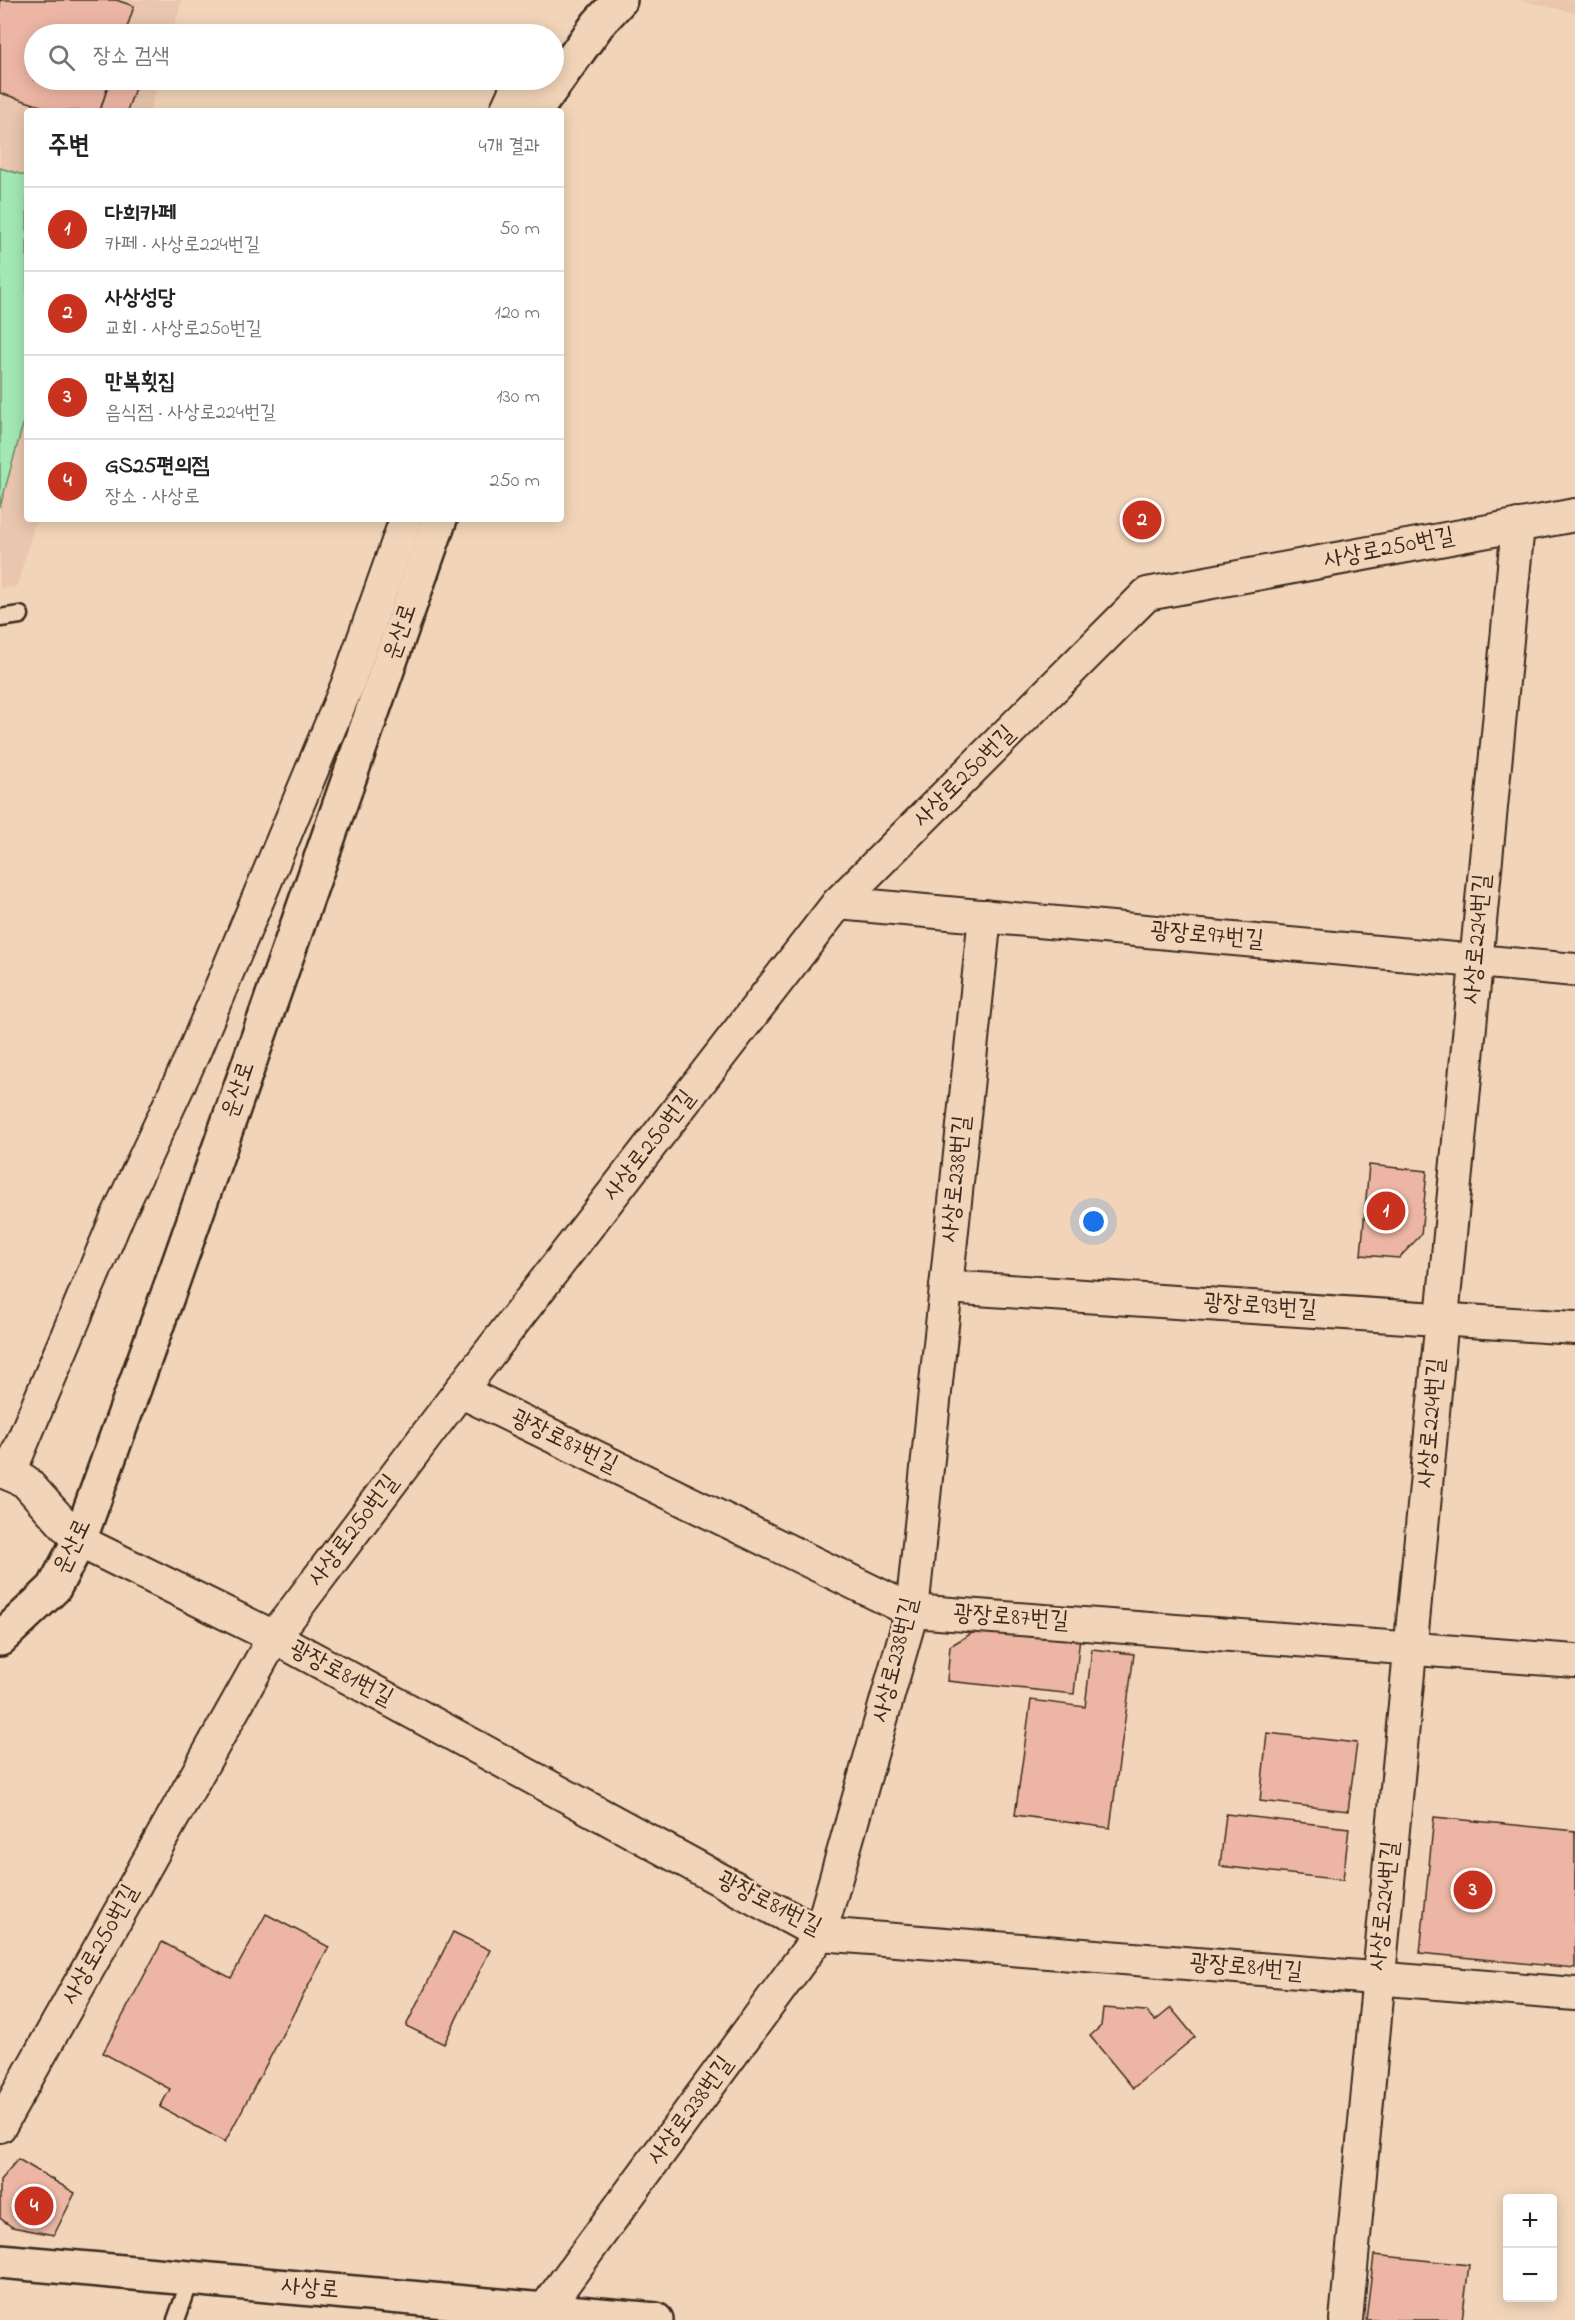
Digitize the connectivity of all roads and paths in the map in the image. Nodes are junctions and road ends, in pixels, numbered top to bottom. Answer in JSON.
{"nodes":[{"id":1,"x":620,"y":0,"type":"edge"},
{"id":2,"x":564,"y":58,"type":"edge"},
{"id":3,"x":531,"y":90,"type":"edge"},
{"id":4,"x":519,"y":102,"type":"edge"},
{"id":5,"x":1575,"y":515,"type":"edge"},
{"id":6,"x":405,"y":522,"type":"edge"},
{"id":7,"x":439,"y":522,"type":"edge"},
{"id":8,"x":1518,"y":525,"type":"junction"},
{"id":9,"x":20,"y":615,"type":"dead end"},
{"id":10,"x":0,"y":618,"type":"edge"},
{"id":11,"x":838,"y":903,"type":"junction"},
{"id":12,"x":985,"y":916,"type":"junction"},
{"id":13,"x":1476,"y":961,"type":"junction"},
{"id":14,"x":1575,"y":970,"type":"edge"},
{"id":15,"x":946,"y":1287,"type":"junction"},
{"id":16,"x":1442,"y":1319,"type":"junction"},
{"id":17,"x":1575,"y":1328,"type":"edge"},
{"id":18,"x":460,"y":1391,"type":"junction"},
{"id":19,"x":4,"y":1472,"type":"edge"},
{"id":20,"x":79,"y":1541,"type":"junction"},
{"id":21,"x":912,"y":1611,"type":"junction"},
{"id":22,"x":274,"y":1637,"type":"junction"},
{"id":23,"x":0,"y":1639,"type":"edge"},
{"id":24,"x":1410,"y":1649,"type":"junction"},
{"id":25,"x":1575,"y":1661,"type":"edge"},
{"id":26,"x":820,"y":1934,"type":"junction"},
{"id":27,"x":1378,"y":1978,"type":"junction"},
{"id":28,"x":1575,"y":1994,"type":"edge"},
{"id":29,"x":0,"y":2126,"type":"edge"},
{"id":30,"x":0,"y":2261,"type":"edge"},
{"id":31,"x":191,"y":2278,"type":"junction"},
{"id":32,"x":545,"y":2309,"type":"junction"},
{"id":33,"x":176,"y":2320,"type":"edge"},
{"id":34,"x":656,"y":2320,"type":"edge"},
{"id":35,"x":1346,"y":2320,"type":"edge"}],
"edges":[{"from":1,"to":2,"type":"main road"},
{"from":3,"to":4,"type":"main road"},
{"from":5,"to":8,"type":"street","name":"사상로250번길"},
{"from":6,"to":19,"type":"street"},
{"from":7,"to":20,"type":"main road","name":"운산로"},
{"from":8,"to":11,"type":"street","name":"사상로250번길"},
{"from":8,"to":13,"type":"street","name":"사상로224번길"},
{"from":9,"to":10,"type":"lane"},
{"from":11,"to":12,"type":"street","name":"광장로97번길"},
{"from":11,"to":18,"type":"street","name":"사상로250번길"},
{"from":12,"to":13,"type":"street","name":"광장로97번길"},
{"from":12,"to":15,"type":"street","name":"사상로238번길"},
{"from":13,"to":14,"type":"street","name":"광장로97번길"},
{"from":13,"to":16,"type":"street","name":"사상로224번길"},
{"from":15,"to":16,"type":"street","name":"광장로93번길"},
{"from":15,"to":21,"type":"street","name":"사상로238번길"},
{"from":16,"to":17,"type":"street","name":"광장로93번길"},
{"from":16,"to":24,"type":"street","name":"사상로224번길"},
{"from":18,"to":21,"type":"street","name":"광장로87번길"},
{"from":18,"to":22,"type":"street","name":"사상로250번길"},
{"from":19,"to":20,"type":"street"},
{"from":20,"to":22,"type":"street","name":"광장로81번길"},
{"from":20,"to":23,"type":"main road","name":"운산로"},
{"from":21,"to":24,"type":"street","name":"광장로87번길"},
{"from":21,"to":26,"type":"street","name":"사상로238번길"},
{"from":22,"to":26,"type":"street","name":"광장로81번길"},
{"from":22,"to":29,"type":"street","name":"사상로250번길"},
{"from":24,"to":25,"type":"street","name":"광장로87번길"},
{"from":24,"to":27,"type":"street","name":"사상로224번길"},
{"from":26,"to":27,"type":"street","name":"광장로81번길"},
{"from":26,"to":32,"type":"street","name":"사상로238번길"},
{"from":27,"to":28,"type":"street","name":"광장로81번길"},
{"from":27,"to":35,"type":"street","name":"사상로224번길"},
{"from":30,"to":31,"type":"main road","name":"사상로"},
{"from":31,"to":32,"type":"main road","name":"사상로"},
{"from":31,"to":33,"type":"lane"},
{"from":32,"to":34,"type":"main road","name":"사상로"}]}
